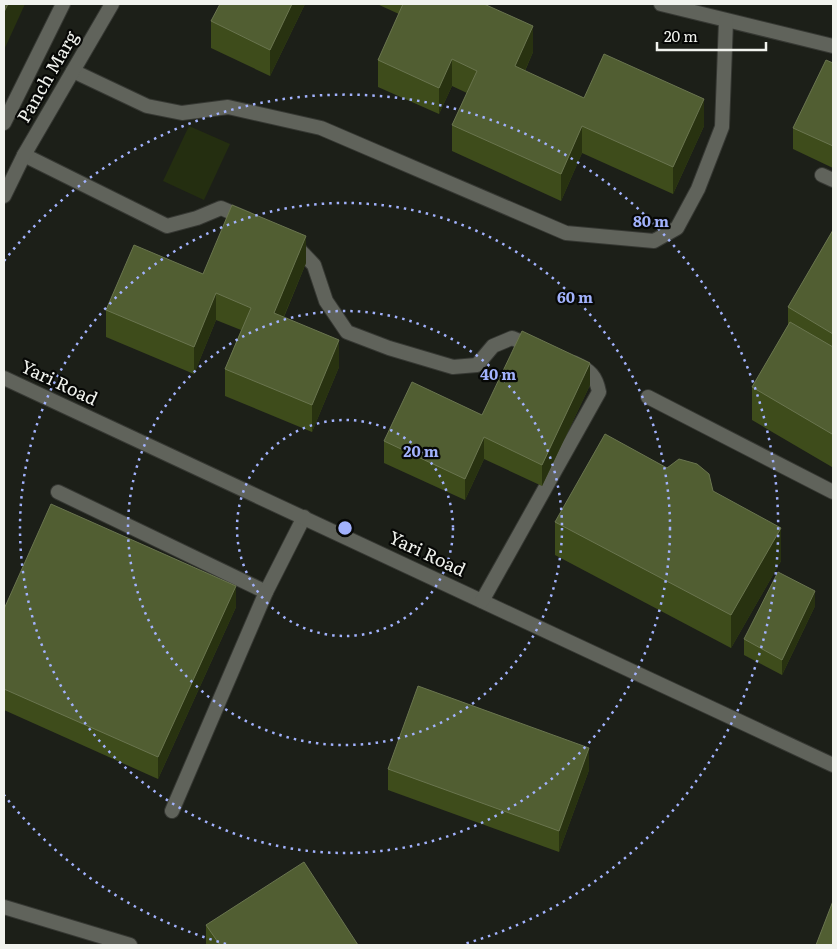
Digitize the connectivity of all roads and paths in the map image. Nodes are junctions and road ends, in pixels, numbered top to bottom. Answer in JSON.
{"nodes":[{"id":1,"x":63,"y":4,"type":"edge"},
{"id":2,"x":112,"y":4,"type":"edge"},
{"id":3,"x":661,"y":4,"type":"edge"},
{"id":4,"x":726,"y":21,"type":"junction"},
{"id":5,"x":833,"y":46,"type":"edge"},
{"id":6,"x":73,"y":71,"type":"junction"},
{"id":7,"x":4,"y":123,"type":"edge"},
{"id":8,"x":24,"y":155,"type":"junction"},
{"id":9,"x":4,"y":196,"type":"edge"},
{"id":10,"x":264,"y":227,"type":"edge"},
{"id":11,"x":279,"y":235,"type":"edge"},
{"id":12,"x":4,"y":378,"type":"edge"},
{"id":13,"x":648,"y":397,"type":"dead end"},
{"id":14,"x":58,"y":492,"type":"dead end"},
{"id":15,"x":833,"y":492,"type":"edge"},
{"id":16,"x":304,"y":517,"type":"junction"},
{"id":17,"x":266,"y":592,"type":"junction"},
{"id":18,"x":482,"y":601,"type":"junction"},
{"id":19,"x":833,"y":765,"type":"edge"},
{"id":20,"x":172,"y":811,"type":"dead end"},
{"id":21,"x":4,"y":908,"type":"edge"},
{"id":22,"x":130,"y":945,"type":"edge"}],
"edges":[{"from":1,"to":7,"type":"street"},
{"from":2,"to":6,"type":"street","name":"Panch Marg"},
{"from":3,"to":4,"type":"street"},
{"from":4,"to":5,"type":"street"},
{"from":4,"to":6,"type":"street"},
{"from":6,"to":8,"type":"street","name":"Panch Marg"},
{"from":8,"to":9,"type":"street","name":"Panch Marg"},
{"from":8,"to":10,"type":"street"},
{"from":11,"to":18,"type":"street"},
{"from":12,"to":16,"type":"street","name":"Yari Road"},
{"from":13,"to":15,"type":"street"},
{"from":14,"to":17,"type":"street"},
{"from":16,"to":17,"type":"street"},
{"from":16,"to":18,"type":"street","name":"Yari Road"},
{"from":17,"to":20,"type":"street"},
{"from":18,"to":19,"type":"street","name":"Yari Road"},
{"from":21,"to":22,"type":"street"}]}
